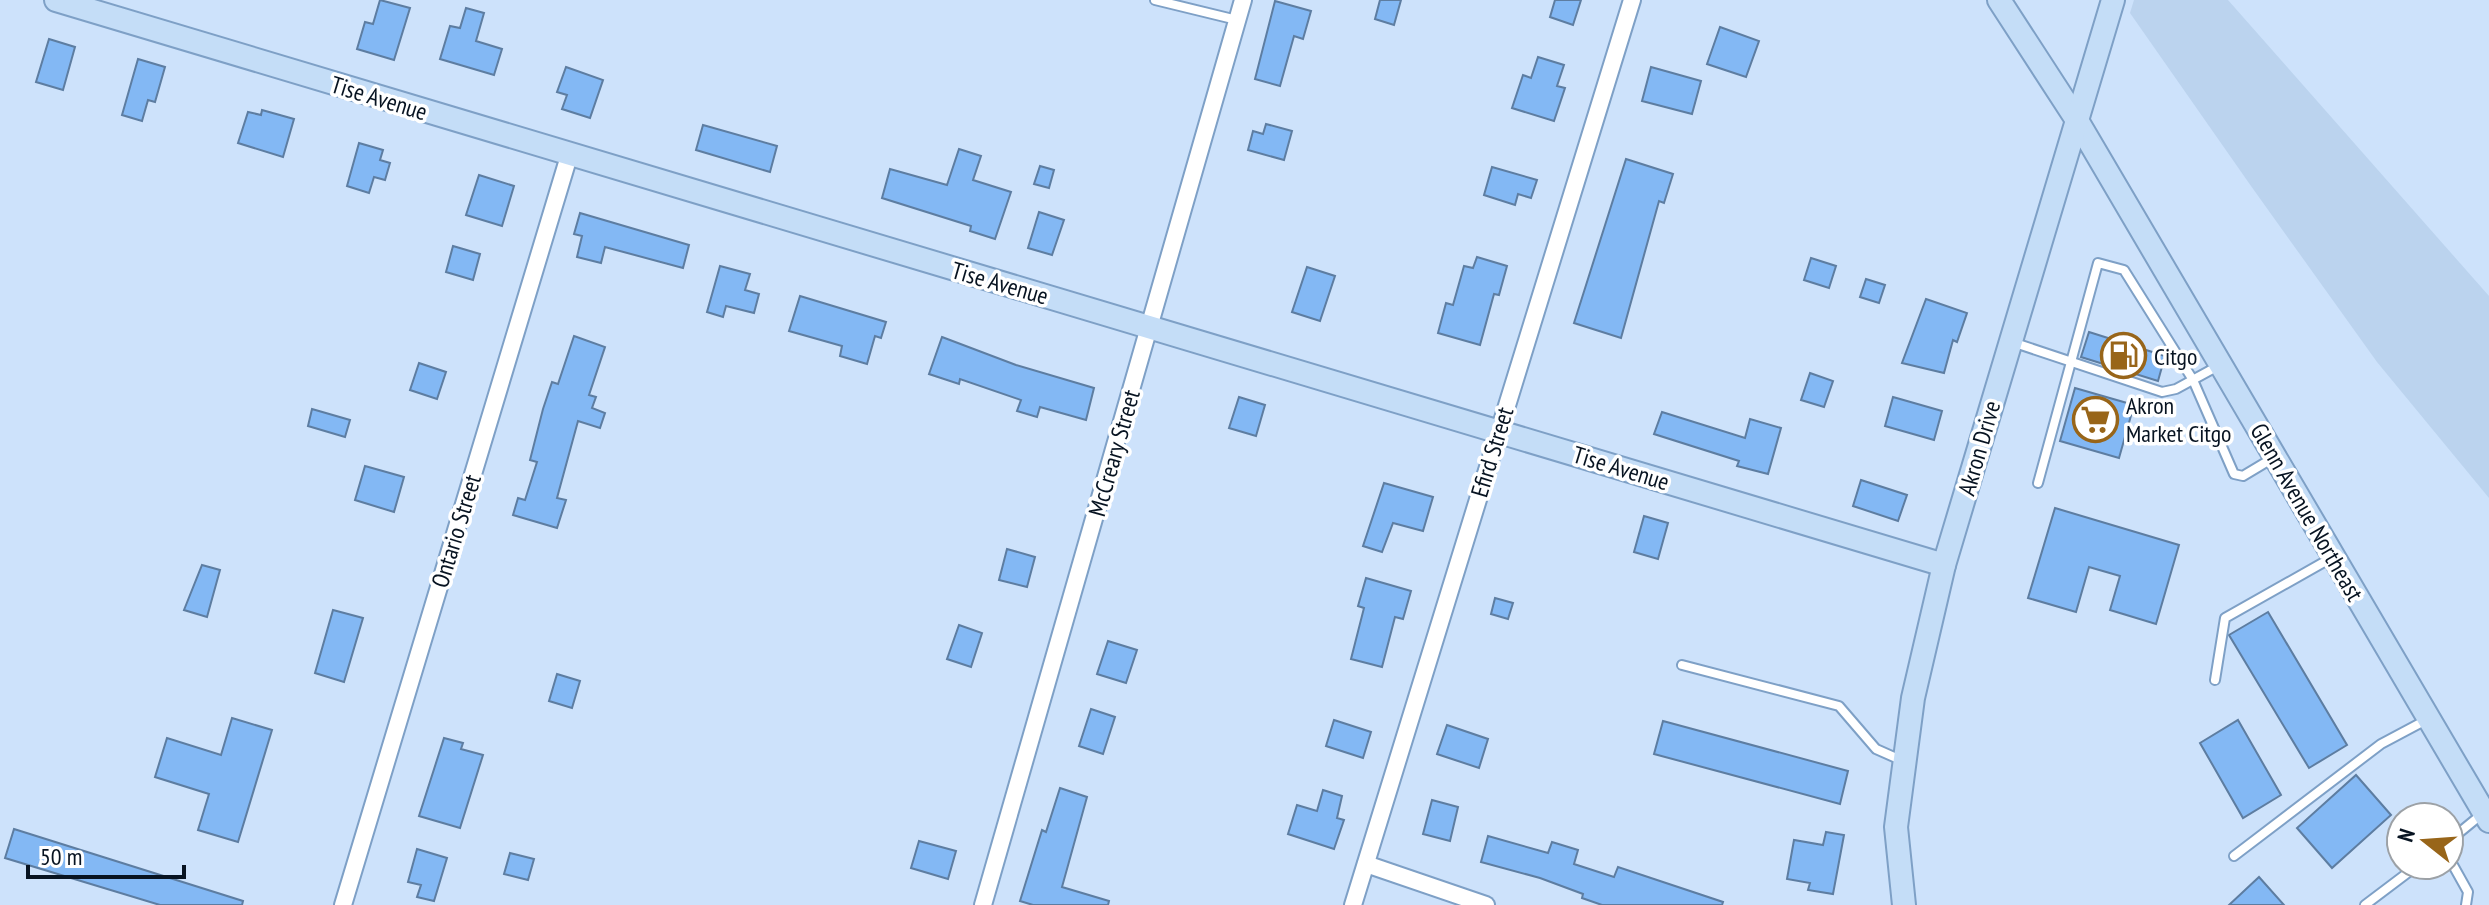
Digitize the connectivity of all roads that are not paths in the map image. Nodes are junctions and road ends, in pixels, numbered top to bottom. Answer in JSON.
{"nodes":[{"id":1,"x":56,"y":0,"type":"edge"},
{"id":2,"x":1155,"y":0,"type":"edge"},
{"id":3,"x":1243,"y":0,"type":"edge"},
{"id":4,"x":1632,"y":0,"type":"edge"},
{"id":5,"x":1999,"y":0,"type":"edge"},
{"id":6,"x":2113,"y":0,"type":"edge"},
{"id":7,"x":1238,"y":20,"type":"junction"},
{"id":8,"x":2075,"y":117,"type":"junction"},
{"id":9,"x":569,"y":156,"type":"junction"},
{"id":10,"x":1150,"y":327,"type":"junction"},
{"id":11,"x":2010,"y":341,"type":"junction"},
{"id":12,"x":2071,"y":361,"type":"junction"},
{"id":13,"x":2220,"y":364,"type":"junction"},
{"id":14,"x":2193,"y":380,"type":"junction"},
{"id":15,"x":1499,"y":431,"type":"junction"},
{"id":16,"x":2275,"y":457,"type":"junction"},
{"id":17,"x":2038,"y":483,"type":"dead end"},
{"id":18,"x":2333,"y":556,"type":"junction"},
{"id":19,"x":1944,"y":565,"type":"junction"},
{"id":20,"x":1682,"y":665,"type":"dead end"},
{"id":21,"x":2215,"y":680,"type":"dead end"},
{"id":22,"x":2429,"y":718,"type":"junction"},
{"id":23,"x":1904,"y":762,"type":"junction"},
{"id":24,"x":2486,"y":816,"type":"edge"},
{"id":25,"x":2465,"y":830,"type":"edge"},
{"id":26,"x":2234,"y":856,"type":"dead end"},
{"id":27,"x":1366,"y":864,"type":"junction"},
{"id":28,"x":2397,"y":881,"type":"edge"},
{"id":29,"x":2462,"y":881,"type":"edge"},
{"id":30,"x":343,"y":905,"type":"edge"},
{"id":31,"x":983,"y":905,"type":"edge"},
{"id":32,"x":1353,"y":905,"type":"edge"},
{"id":33,"x":1486,"y":905,"type":"edge"},
{"id":34,"x":1904,"y":905,"type":"edge"},
{"id":35,"x":2365,"y":905,"type":"edge"},
{"id":36,"x":2466,"y":905,"type":"edge"}],
"edges":[{"from":1,"to":9,"type":"street","name":"Tise Avenue"},
{"from":2,"to":7,"type":"lane"},
{"from":3,"to":7,"type":"street","name":"McCreary Street"},
{"from":4,"to":15,"type":"street","name":"Efird Street"},
{"from":5,"to":8,"type":"street","name":"Glenn Avenue Northeast"},
{"from":6,"to":8,"type":"street","name":"Akron Drive"},
{"from":7,"to":10,"type":"street","name":"McCreary Street"},
{"from":8,"to":11,"type":"street","name":"Akron Drive"},
{"from":8,"to":13,"type":"street","name":"Glenn Avenue Northeast"},
{"from":9,"to":10,"type":"street","name":"Tise Avenue"},
{"from":9,"to":30,"type":"street","name":"Ontario Street"},
{"from":10,"to":15,"type":"street","name":"Tise Avenue"},
{"from":10,"to":31,"type":"street","name":"McCreary Street"},
{"from":11,"to":12,"type":"lane"},
{"from":11,"to":19,"type":"street","name":"Akron Drive"},
{"from":12,"to":14,"type":"lane"},
{"from":12,"to":14,"type":"lane"},
{"from":12,"to":17,"type":"lane"},
{"from":13,"to":14,"type":"lane"},
{"from":13,"to":16,"type":"street","name":"Glenn Avenue Northeast"},
{"from":14,"to":16,"type":"lane"},
{"from":15,"to":19,"type":"street","name":"Tise Avenue"},
{"from":15,"to":27,"type":"street","name":"Efird Street"},
{"from":16,"to":18,"type":"street","name":"Glenn Avenue Northeast"},
{"from":18,"to":21,"type":"lane"},
{"from":18,"to":22,"type":"street","name":"Glenn Avenue Northeast"},
{"from":19,"to":23,"type":"street","name":"Akron Drive"},
{"from":20,"to":23,"type":"lane"},
{"from":22,"to":24,"type":"street","name":"Glenn Avenue Northeast"},
{"from":22,"to":26,"type":"lane"},
{"from":23,"to":34,"type":"street","name":"Akron Drive"},
{"from":24,"to":25,"type":"lane"},
{"from":27,"to":32,"type":"street","name":"Efird Street"},
{"from":27,"to":33,"type":"street"},
{"from":28,"to":35,"type":"lane"},
{"from":29,"to":36,"type":"lane"}]}
